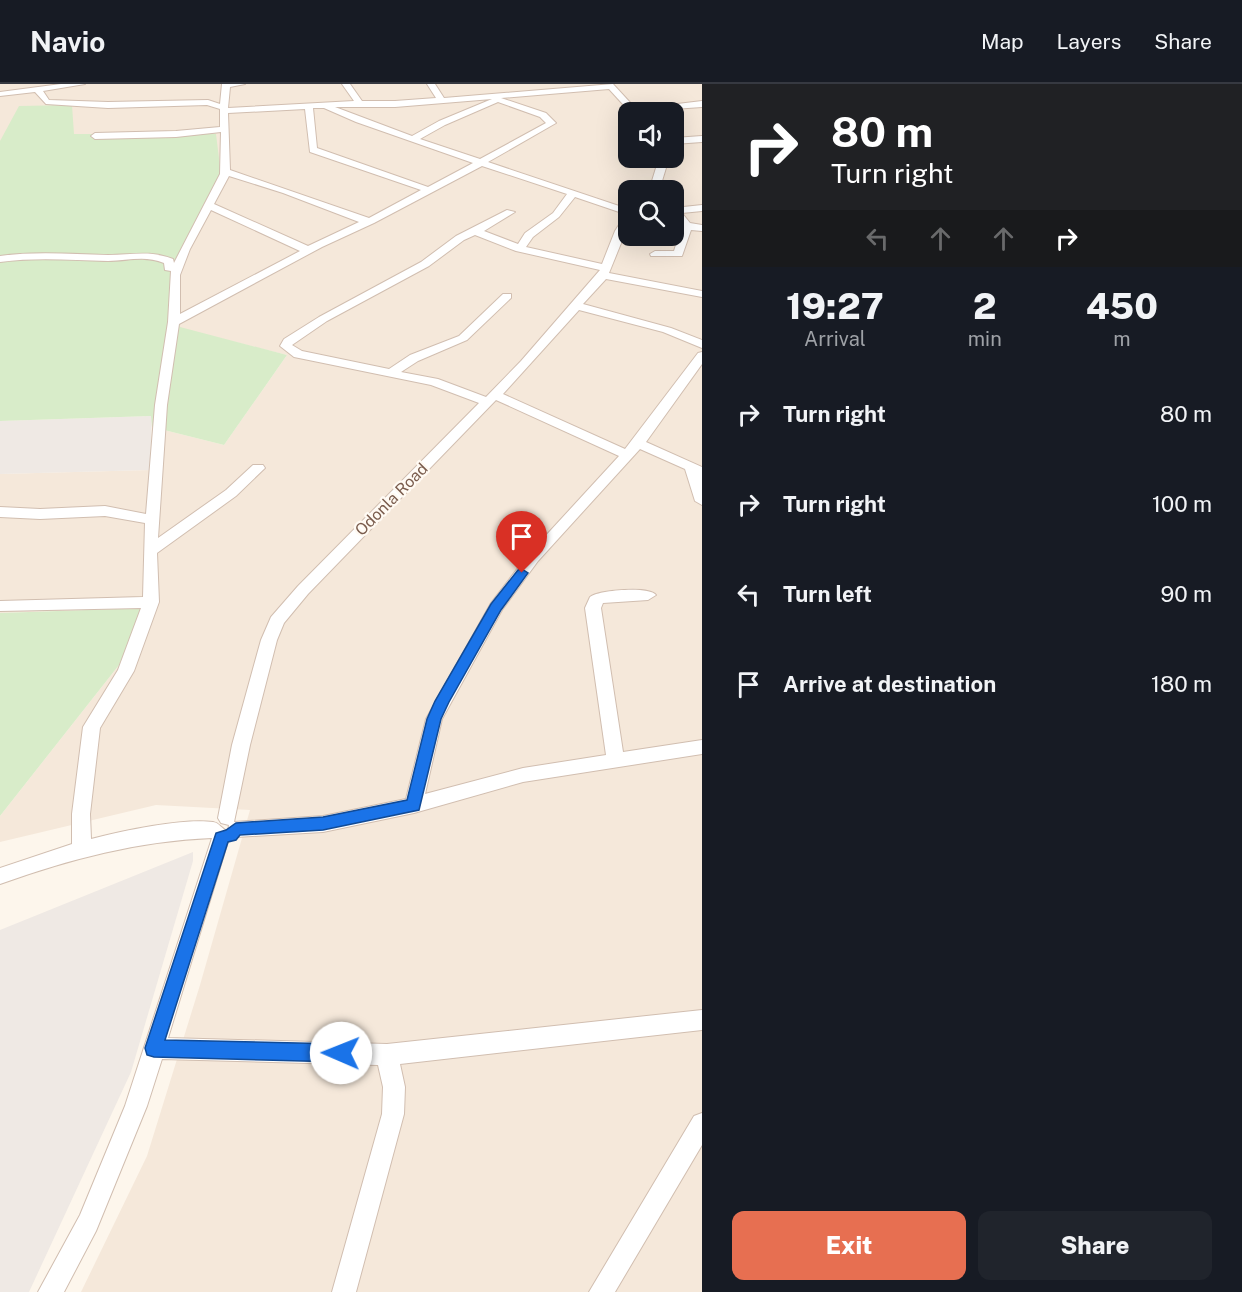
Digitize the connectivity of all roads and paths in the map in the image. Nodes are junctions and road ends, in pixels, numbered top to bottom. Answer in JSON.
{"nodes":[{"id":1,"x":81,"y":84,"type":"edge"},
{"id":2,"x":241,"y":84,"type":"edge"},
{"id":3,"x":346,"y":84,"type":"edge"},
{"id":4,"x":431,"y":84,"type":"edge"},
{"id":5,"x":512,"y":84,"type":"edge"},
{"id":6,"x":226,"y":85,"type":"edge"},
{"id":7,"x":609,"y":86,"type":"edge"},
{"id":8,"x":37,"y":89,"type":"junction"},
{"id":9,"x":0,"y":94,"type":"edge"},
{"id":10,"x":522,"y":94,"type":"junction"},
{"id":11,"x":441,"y":99,"type":"junction"},
{"id":12,"x":493,"y":100,"type":"junction"},
{"id":13,"x":624,"y":102,"type":"edge"},
{"id":14,"x":360,"y":104,"type":"junction"},
{"id":15,"x":702,"y":104,"type":"edge"},
{"id":16,"x":326,"y":105,"type":"junction"},
{"id":17,"x":308,"y":106,"type":"junction"},
{"id":18,"x":684,"y":106,"type":"edge"},
{"id":19,"x":223,"y":109,"type":"junction"},
{"id":20,"x":224,"y":129,"type":"junction"},
{"id":21,"x":95,"y":136,"type":"dead end"},
{"id":22,"x":412,"y":139,"type":"junction"},
{"id":23,"x":702,"y":139,"type":"edge"},
{"id":24,"x":684,"y":140,"type":"edge"},
{"id":25,"x":480,"y":163,"type":"junction"},
{"id":26,"x":225,"y":172,"type":"junction"},
{"id":27,"x":429,"y":190,"type":"junction"},
{"id":28,"x":572,"y":194,"type":"junction"},
{"id":29,"x":209,"y":206,"type":"junction"},
{"id":30,"x":702,"y":208,"type":"edge"},
{"id":31,"x":618,"y":209,"type":"edge"},
{"id":32,"x":684,"y":211,"type":"edge"},
{"id":33,"x":510,"y":212,"type":"dead end"},
{"id":34,"x":370,"y":221,"type":"junction"},
{"id":35,"x":684,"y":222,"type":"edge"},
{"id":36,"x":687,"y":226,"type":"junction"},
{"id":37,"x":702,"y":228,"type":"edge"},
{"id":38,"x":475,"y":231,"type":"junction"},
{"id":39,"x":618,"y":236,"type":"edge"},
{"id":40,"x":520,"y":249,"type":"junction"},
{"id":41,"x":307,"y":250,"type":"junction"},
{"id":42,"x":655,"y":254,"type":"dead end"},
{"id":43,"x":0,"y":259,"type":"edge"},
{"id":44,"x":177,"y":268,"type":"junction"},
{"id":45,"x":604,"y":271,"type":"junction"},
{"id":46,"x":702,"y":294,"type":"edge"},
{"id":47,"x":507,"y":296,"type":"dead end"},
{"id":48,"x":577,"y":306,"type":"junction"},
{"id":49,"x":174,"y":322,"type":"junction"},
{"id":50,"x":702,"y":344,"type":"edge"},
{"id":51,"x":702,"y":356,"type":"edge"},
{"id":52,"x":391,"y":373,"type":"junction"},
{"id":53,"x":491,"y":399,"type":"junction"},
{"id":54,"x":633,"y":449,"type":"junction"},
{"id":55,"x":258,"y":468,"type":"dead end"},
{"id":56,"x":696,"y":470,"type":"edge"},
{"id":57,"x":702,"y":501,"type":"edge"},
{"id":58,"x":0,"y":512,"type":"edge"},
{"id":59,"x":152,"y":520,"type":"junction"},
{"id":60,"x":150,"y":551,"type":"junction"},
{"id":61,"x":648,"y":595,"type":"dead end"},
{"id":62,"x":151,"y":602,"type":"junction"},
{"id":63,"x":0,"y":606,"type":"edge"},
{"id":64,"x":702,"y":747,"type":"edge"},
{"id":65,"x":616,"y":761,"type":"junction"},
{"id":66,"x":414,"y":805,"type":"junction"},
{"id":67,"x":225,"y":829,"type":"junction"},
{"id":68,"x":81,"y":850,"type":"junction"},
{"id":69,"x":0,"y":876,"type":"edge"},
{"id":70,"x":702,"y":1020,"type":"edge"},
{"id":71,"x":154,"y":1048,"type":"junction"},
{"id":72,"x":387,"y":1055,"type":"junction"},
{"id":73,"x":702,"y":1124,"type":"edge"},
{"id":74,"x":50,"y":1292,"type":"edge"},
{"id":75,"x":344,"y":1292,"type":"edge"},
{"id":76,"x":601,"y":1292,"type":"edge"}],
"edges":[{"from":1,"to":8,"type":"street"},
{"from":2,"to":6,"type":"street"},
{"from":3,"to":14,"type":"street"},
{"from":4,"to":11,"type":"street"},
{"from":5,"to":10,"type":"street"},
{"from":6,"to":19,"type":"street"},
{"from":7,"to":10,"type":"street"},
{"from":7,"to":13,"type":"street"},
{"from":8,"to":9,"type":"street"},
{"from":8,"to":19,"type":"street"},
{"from":10,"to":12,"type":"street"},
{"from":11,"to":12,"type":"street"},
{"from":11,"to":14,"type":"street"},
{"from":12,"to":22,"type":"street"},
{"from":12,"to":25,"type":"street"},
{"from":14,"to":16,"type":"street"},
{"from":15,"to":18,"type":"street"},
{"from":16,"to":17,"type":"street"},
{"from":16,"to":22,"type":"street"},
{"from":17,"to":19,"type":"street"},
{"from":17,"to":27,"type":"street"},
{"from":19,"to":20,"type":"street"},
{"from":20,"to":21,"type":"street"},
{"from":20,"to":26,"type":"street"},
{"from":22,"to":25,"type":"street"},
{"from":23,"to":24,"type":"street"},
{"from":25,"to":27,"type":"street"},
{"from":25,"to":28,"type":"street"},
{"from":26,"to":29,"type":"street"},
{"from":26,"to":34,"type":"street"},
{"from":27,"to":34,"type":"street"},
{"from":28,"to":31,"type":"street"},
{"from":28,"to":40,"type":"street"},
{"from":29,"to":41,"type":"street"},
{"from":29,"to":44,"type":"street"},
{"from":30,"to":32,"type":"street"},
{"from":33,"to":38,"type":"street"},
{"from":34,"to":41,"type":"street"},
{"from":35,"to":36,"type":"street"},
{"from":36,"to":37,"type":"street"},
{"from":36,"to":42,"type":"street"},
{"from":38,"to":40,"type":"street"},
{"from":38,"to":52,"type":"street"},
{"from":39,"to":45,"type":"street","name":"Odonla Road"},
{"from":40,"to":45,"type":"street"},
{"from":41,"to":49,"type":"street"},
{"from":43,"to":44,"type":"street"},
{"from":44,"to":49,"type":"street"},
{"from":45,"to":46,"type":"street"},
{"from":45,"to":48,"type":"street","name":"Odonla Road"},
{"from":47,"to":52,"type":"street"},
{"from":48,"to":50,"type":"street"},
{"from":48,"to":53,"type":"street","name":"Odonla Road"},
{"from":49,"to":59,"type":"street"},
{"from":51,"to":54,"type":"street"},
{"from":52,"to":53,"type":"street"},
{"from":53,"to":54,"type":"street"},
{"from":53,"to":67,"type":"street","name":"Odonla Road"},
{"from":54,"to":56,"type":"street"},
{"from":54,"to":66,"type":"street"},
{"from":55,"to":60,"type":"street"},
{"from":56,"to":57,"type":"street"},
{"from":58,"to":59,"type":"street"},
{"from":59,"to":60,"type":"street"},
{"from":60,"to":62,"type":"street"},
{"from":61,"to":65,"type":"street"},
{"from":62,"to":63,"type":"street"},
{"from":62,"to":68,"type":"street"},
{"from":64,"to":65,"type":"street"},
{"from":65,"to":66,"type":"street"},
{"from":66,"to":67,"type":"street"},
{"from":67,"to":68,"type":"street"},
{"from":67,"to":71,"type":"street","name":"Odonla Road"},
{"from":68,"to":69,"type":"street"},
{"from":70,"to":72,"type":"street"},
{"from":71,"to":72,"type":"street"},
{"from":71,"to":74,"type":"street","name":"Odonla Road"},
{"from":72,"to":75,"type":"street"},
{"from":73,"to":76,"type":"street"}]}
